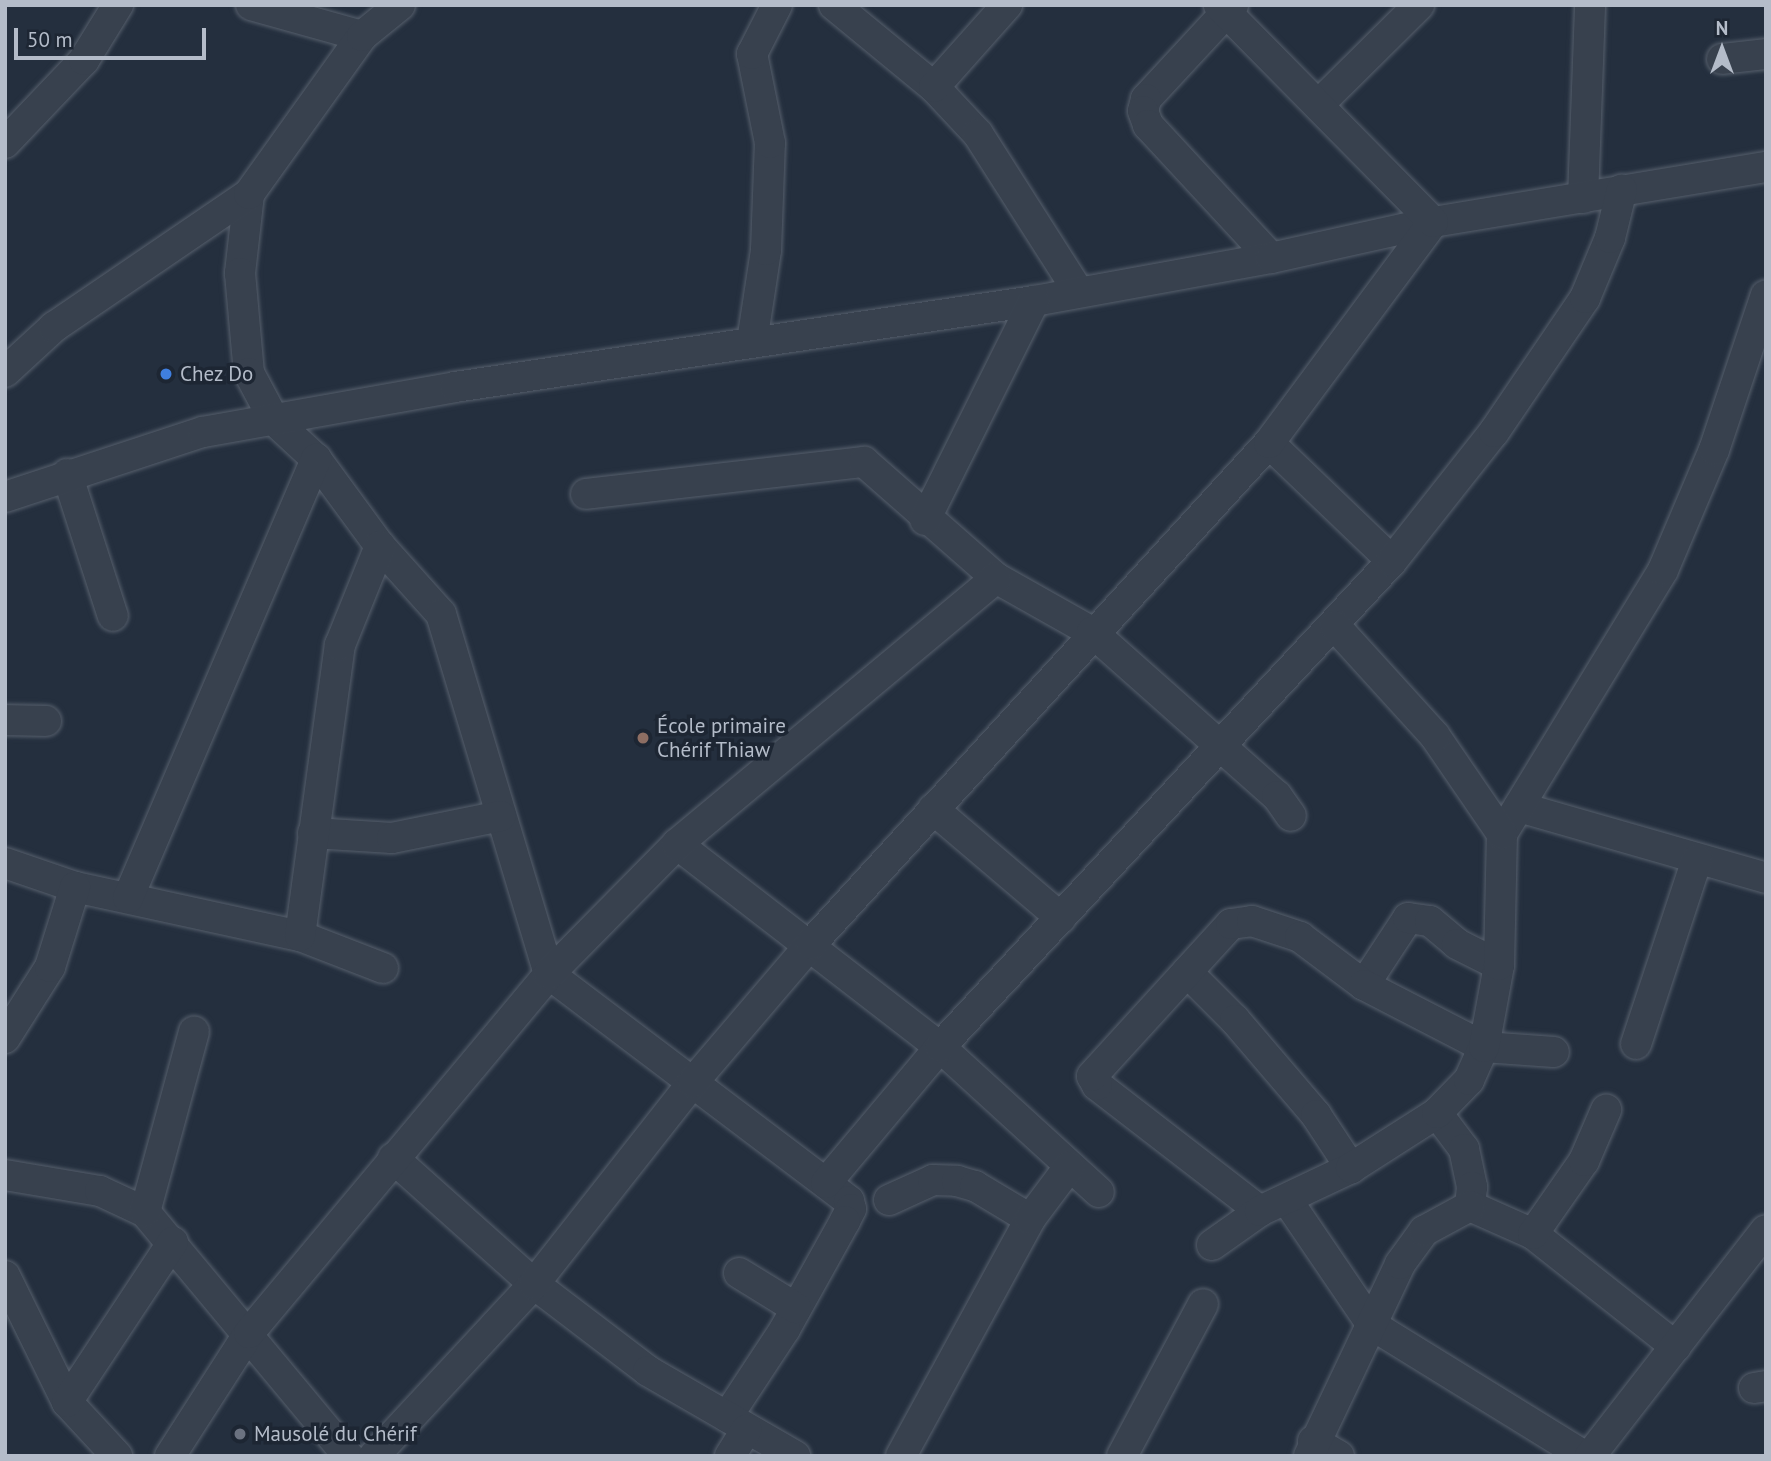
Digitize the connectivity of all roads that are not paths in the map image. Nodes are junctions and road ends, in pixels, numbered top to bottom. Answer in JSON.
{"nodes":[{"id":1,"x":118,"y":5,"type":"edge"},
{"id":2,"x":251,"y":5,"type":"edge"},
{"id":3,"x":400,"y":5,"type":"edge"},
{"id":4,"x":777,"y":5,"type":"edge"},
{"id":5,"x":834,"y":5,"type":"edge"},
{"id":6,"x":1007,"y":5,"type":"edge"},
{"id":7,"x":1419,"y":5,"type":"edge"},
{"id":8,"x":1590,"y":5,"type":"edge"},
{"id":9,"x":1226,"y":8,"type":"edge"},
{"id":10,"x":362,"y":36,"type":"junction"},
{"id":11,"x":1766,"y":54,"type":"edge"},
{"id":12,"x":1722,"y":58,"type":"dead end"},
{"id":13,"x":934,"y":87,"type":"junction"},
{"id":14,"x":1319,"y":104,"type":"junction"},
{"id":15,"x":5,"y":143,"type":"edge"},
{"id":16,"x":1766,"y":167,"type":"edge"},
{"id":17,"x":1622,"y":189,"type":"junction"},
{"id":18,"x":248,"y":194,"type":"junction"},
{"id":19,"x":1583,"y":198,"type":"junction"},
{"id":20,"x":1433,"y":222,"type":"junction"},
{"id":21,"x":1271,"y":258,"type":"junction"},
{"id":22,"x":1077,"y":291,"type":"junction"},
{"id":23,"x":1766,"y":295,"type":"edge"},
{"id":24,"x":1034,"y":301,"type":"junction"},
{"id":25,"x":752,"y":342,"type":"junction"},
{"id":26,"x":5,"y":372,"type":"edge"},
{"id":27,"x":274,"y":420,"type":"junction"},
{"id":28,"x":1269,"y":443,"type":"junction"},
{"id":29,"x":316,"y":459,"type":"junction"},
{"id":30,"x":67,"y":474,"type":"junction"},
{"id":31,"x":586,"y":494,"type":"dead end"},
{"id":32,"x":5,"y":498,"type":"edge"},
{"id":33,"x":925,"y":520,"type":"junction"},
{"id":34,"x":380,"y":546,"type":"junction"},
{"id":35,"x":1392,"y":561,"type":"junction"},
{"id":36,"x":996,"y":578,"type":"junction"},
{"id":37,"x":113,"y":616,"type":"dead end"},
{"id":38,"x":1335,"y":626,"type":"junction"},
{"id":39,"x":1092,"y":632,"type":"junction"},
{"id":40,"x":5,"y":720,"type":"edge"},
{"id":41,"x":46,"y":721,"type":"dead end"},
{"id":42,"x":1220,"y":747,"type":"junction"},
{"id":43,"x":1519,"y":807,"type":"junction"},
{"id":44,"x":933,"y":809,"type":"junction"},
{"id":45,"x":501,"y":816,"type":"junction"},
{"id":46,"x":1291,"y":816,"type":"dead end"},
{"id":47,"x":313,"y":833,"type":"junction"},
{"id":48,"x":1502,"y":834,"type":"junction"},
{"id":49,"x":677,"y":844,"type":"junction"},
{"id":50,"x":1697,"y":860,"type":"junction"},
{"id":51,"x":5,"y":863,"type":"edge"},
{"id":52,"x":1766,"y":878,"type":"edge"},
{"id":53,"x":75,"y":887,"type":"junction"},
{"id":54,"x":128,"y":898,"type":"junction"},
{"id":55,"x":1061,"y":918,"type":"junction"},
{"id":56,"x":300,"y":936,"type":"junction"},
{"id":57,"x":811,"y":944,"type":"junction"},
{"id":58,"x":1499,"y":965,"type":"junction"},
{"id":59,"x":383,"y":968,"type":"dead end"},
{"id":60,"x":1187,"y":972,"type":"junction"},
{"id":61,"x":549,"y":974,"type":"junction"},
{"id":62,"x":1364,"y":985,"type":"junction"},
{"id":63,"x":194,"y":1032,"type":"dead end"},
{"id":64,"x":5,"y":1038,"type":"edge"},
{"id":65,"x":1636,"y":1044,"type":"dead end"},
{"id":66,"x":940,"y":1047,"type":"junction"},
{"id":67,"x":1484,"y":1047,"type":"junction"},
{"id":68,"x":1553,"y":1052,"type":"dead end"},
{"id":69,"x":693,"y":1082,"type":"junction"},
{"id":70,"x":1606,"y":1110,"type":"dead end"},
{"id":71,"x":1437,"y":1113,"type":"junction"},
{"id":72,"x":393,"y":1158,"type":"junction"},
{"id":73,"x":1069,"y":1167,"type":"junction"},
{"id":74,"x":1351,"y":1168,"type":"junction"},
{"id":75,"x":5,"y":1175,"type":"edge"},
{"id":76,"x":826,"y":1182,"type":"junction"},
{"id":77,"x":1099,"y":1192,"type":"dead end"},
{"id":78,"x":889,"y":1200,"type":"dead end"},
{"id":79,"x":1287,"y":1200,"type":"junction"},
{"id":80,"x":1470,"y":1206,"type":"junction"},
{"id":81,"x":145,"y":1212,"type":"junction"},
{"id":82,"x":1260,"y":1212,"type":"junction"},
{"id":83,"x":1030,"y":1219,"type":"junction"},
{"id":84,"x":1766,"y":1230,"type":"edge"},
{"id":85,"x":1533,"y":1234,"type":"junction"},
{"id":86,"x":173,"y":1242,"type":"junction"},
{"id":87,"x":1212,"y":1245,"type":"dead end"},
{"id":88,"x":739,"y":1273,"type":"dead end"},
{"id":89,"x":5,"y":1276,"type":"edge"},
{"id":90,"x":534,"y":1284,"type":"junction"},
{"id":91,"x":1203,"y":1304,"type":"dead end"},
{"id":92,"x":796,"y":1308,"type":"junction"},
{"id":93,"x":1372,"y":1325,"type":"junction"},
{"id":94,"x":249,"y":1333,"type":"junction"},
{"id":95,"x":1676,"y":1347,"type":"junction"},
{"id":96,"x":67,"y":1402,"type":"junction"},
{"id":97,"x":737,"y":1424,"type":"junction"},
{"id":98,"x":1311,"y":1448,"type":"edge"},
{"id":99,"x":117,"y":1456,"type":"edge"},
{"id":100,"x":170,"y":1456,"type":"edge"},
{"id":101,"x":348,"y":1456,"type":"edge"},
{"id":102,"x":374,"y":1456,"type":"edge"},
{"id":103,"x":730,"y":1456,"type":"edge"},
{"id":104,"x":795,"y":1456,"type":"edge"},
{"id":105,"x":901,"y":1456,"type":"edge"},
{"id":106,"x":1122,"y":1456,"type":"edge"},
{"id":107,"x":1339,"y":1456,"type":"edge"},
{"id":108,"x":1584,"y":1456,"type":"edge"},
{"id":109,"x":1590,"y":1456,"type":"edge"}],
"edges":[{"from":1,"to":15,"type":"street"},
{"from":2,"to":10,"type":"street"},
{"from":3,"to":10,"type":"street"},
{"from":4,"to":25,"type":"street"},
{"from":5,"to":13,"type":"street"},
{"from":6,"to":13,"type":"street"},
{"from":7,"to":14,"type":"street"},
{"from":8,"to":19,"type":"street"},
{"from":9,"to":14,"type":"street"},
{"from":9,"to":21,"type":"street"},
{"from":10,"to":18,"type":"street"},
{"from":11,"to":12,"type":"street"},
{"from":13,"to":22,"type":"street"},
{"from":14,"to":20,"type":"street"},
{"from":16,"to":17,"type":"street"},
{"from":17,"to":19,"type":"street"},
{"from":17,"to":35,"type":"street"},
{"from":18,"to":26,"type":"street"},
{"from":18,"to":27,"type":"street"},
{"from":19,"to":20,"type":"street"},
{"from":20,"to":21,"type":"street"},
{"from":20,"to":28,"type":"street"},
{"from":21,"to":22,"type":"street"},
{"from":22,"to":24,"type":"street"},
{"from":23,"to":43,"type":"street"},
{"from":24,"to":25,"type":"street"},
{"from":24,"to":33,"type":"street"},
{"from":25,"to":27,"type":"street"},
{"from":27,"to":29,"type":"street"},
{"from":27,"to":30,"type":"street"},
{"from":28,"to":35,"type":"street"},
{"from":28,"to":39,"type":"street"},
{"from":29,"to":34,"type":"street"},
{"from":29,"to":54,"type":"street"},
{"from":30,"to":32,"type":"street"},
{"from":30,"to":37,"type":"street"},
{"from":31,"to":33,"type":"street"},
{"from":33,"to":36,"type":"street"},
{"from":34,"to":45,"type":"street"},
{"from":34,"to":47,"type":"street"},
{"from":35,"to":38,"type":"street"},
{"from":36,"to":39,"type":"street"},
{"from":36,"to":49,"type":"street"},
{"from":38,"to":42,"type":"street"},
{"from":38,"to":48,"type":"street"},
{"from":39,"to":42,"type":"street"},
{"from":39,"to":44,"type":"street"},
{"from":40,"to":41,"type":"street"},
{"from":42,"to":46,"type":"street"},
{"from":42,"to":55,"type":"street"},
{"from":43,"to":48,"type":"street"},
{"from":43,"to":50,"type":"street"},
{"from":44,"to":55,"type":"street"},
{"from":44,"to":57,"type":"street"},
{"from":45,"to":47,"type":"street"},
{"from":45,"to":61,"type":"street"},
{"from":47,"to":56,"type":"street"},
{"from":48,"to":58,"type":"street"},
{"from":49,"to":57,"type":"street"},
{"from":49,"to":61,"type":"street"},
{"from":50,"to":52,"type":"street"},
{"from":50,"to":65,"type":"street"},
{"from":51,"to":53,"type":"street"},
{"from":53,"to":54,"type":"street"},
{"from":53,"to":64,"type":"street"},
{"from":54,"to":56,"type":"street"},
{"from":55,"to":66,"type":"street"},
{"from":56,"to":59,"type":"street"},
{"from":57,"to":66,"type":"street"},
{"from":57,"to":69,"type":"street"},
{"from":58,"to":62,"type":"street"},
{"from":58,"to":67,"type":"street"},
{"from":60,"to":62,"type":"street"},
{"from":60,"to":74,"type":"street"},
{"from":60,"to":82,"type":"street"},
{"from":61,"to":69,"type":"street"},
{"from":61,"to":72,"type":"street"},
{"from":62,"to":67,"type":"street"},
{"from":63,"to":81,"type":"street"},
{"from":66,"to":73,"type":"street"},
{"from":66,"to":76,"type":"street"},
{"from":67,"to":68,"type":"street"},
{"from":67,"to":71,"type":"street"},
{"from":69,"to":76,"type":"street"},
{"from":69,"to":90,"type":"street"},
{"from":70,"to":85,"type":"street"},
{"from":71,"to":74,"type":"street"},
{"from":71,"to":80,"type":"street"},
{"from":72,"to":90,"type":"street"},
{"from":72,"to":94,"type":"street"},
{"from":73,"to":77,"type":"street"},
{"from":73,"to":83,"type":"street"},
{"from":74,"to":79,"type":"street"},
{"from":75,"to":81,"type":"street"},
{"from":76,"to":92,"type":"street"},
{"from":78,"to":83,"type":"street"},
{"from":79,"to":82,"type":"street"},
{"from":79,"to":93,"type":"street"},
{"from":80,"to":85,"type":"street"},
{"from":80,"to":93,"type":"street"},
{"from":81,"to":86,"type":"street"},
{"from":82,"to":87,"type":"street"},
{"from":83,"to":105,"type":"street"},
{"from":84,"to":95,"type":"street"},
{"from":85,"to":95,"type":"street"},
{"from":86,"to":94,"type":"street"},
{"from":86,"to":96,"type":"street"},
{"from":88,"to":92,"type":"street"},
{"from":89,"to":96,"type":"street"},
{"from":90,"to":97,"type":"street"},
{"from":90,"to":102,"type":"street"},
{"from":91,"to":106,"type":"street"},
{"from":92,"to":97,"type":"street"},
{"from":93,"to":98,"type":"street"},
{"from":93,"to":108,"type":"street"},
{"from":94,"to":100,"type":"street"},
{"from":94,"to":101,"type":"street"},
{"from":95,"to":109,"type":"street"},
{"from":96,"to":99,"type":"street"},
{"from":97,"to":103,"type":"street"},
{"from":97,"to":104,"type":"street"},
{"from":98,"to":107,"type":"street"}]}
